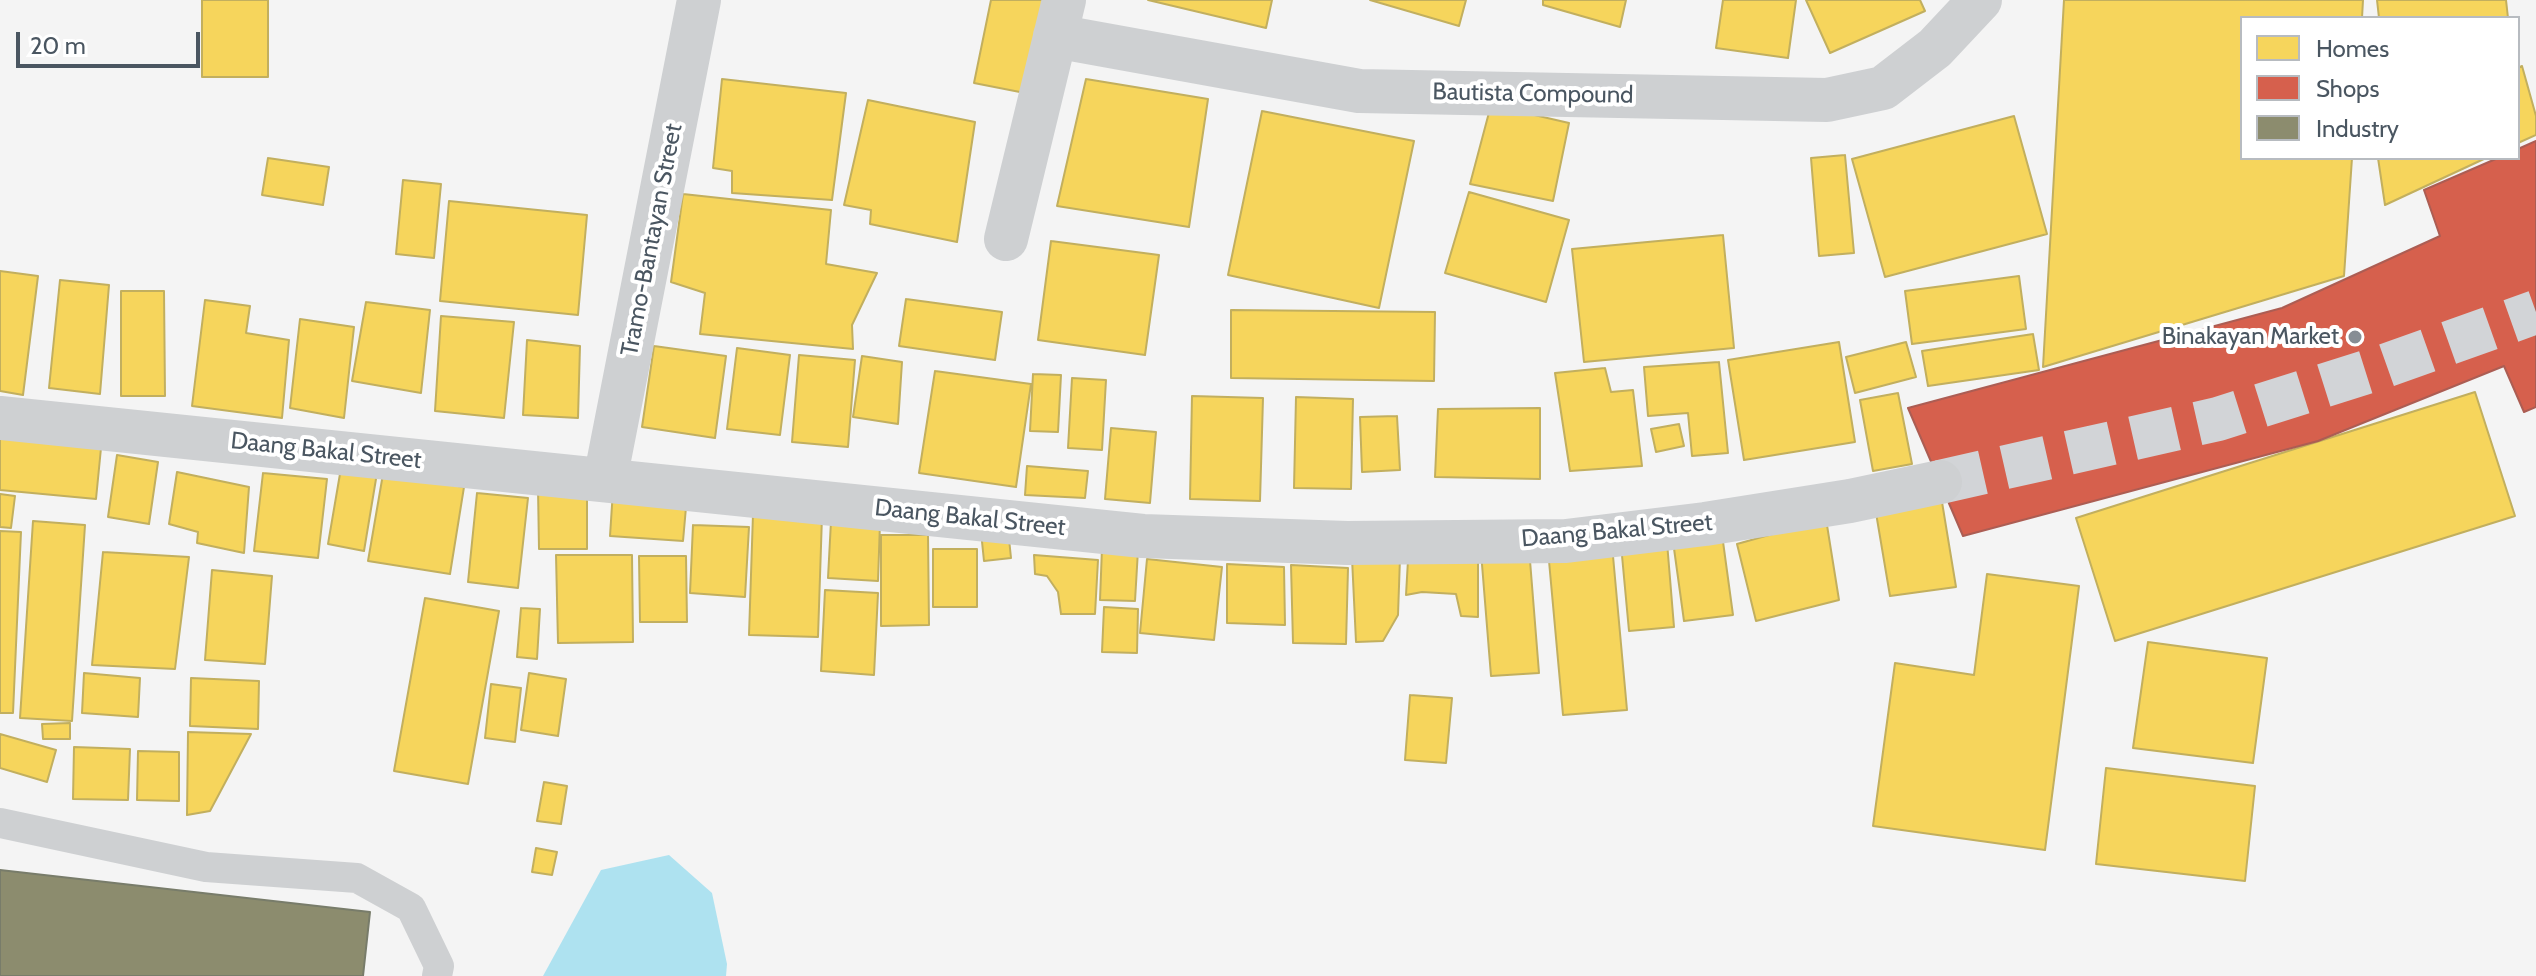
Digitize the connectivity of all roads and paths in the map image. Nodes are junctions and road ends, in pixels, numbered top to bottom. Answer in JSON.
{"nodes":[{"id":1,"x":699,"y":0,"type":"edge"},
{"id":2,"x":1980,"y":0,"type":"edge"},
{"id":3,"x":1059,"y":18,"type":"edge"},
{"id":4,"x":1006,"y":239,"type":"dead end"},
{"id":5,"x":0,"y":418,"type":"edge"},
{"id":6,"x":605,"y":480,"type":"junction"},
{"id":7,"x":1940,"y":482,"type":"tunnel mouth"},
{"id":8,"x":0,"y":823,"type":"edge"},
{"id":9,"x":437,"y":976,"type":"edge"}],
"edges":[{"from":1,"to":6,"type":"street","name":"Tramo-Bantayan Street"},
{"from":2,"to":3,"type":"street","name":"Bautista Compound"},
{"from":3,"to":4,"type":"street"},
{"from":5,"to":6,"type":"street","name":"Daang Bakal Street"},
{"from":6,"to":7,"type":"street","name":"Daang Bakal Street"},
{"from":8,"to":9,"type":"lane"}]}
